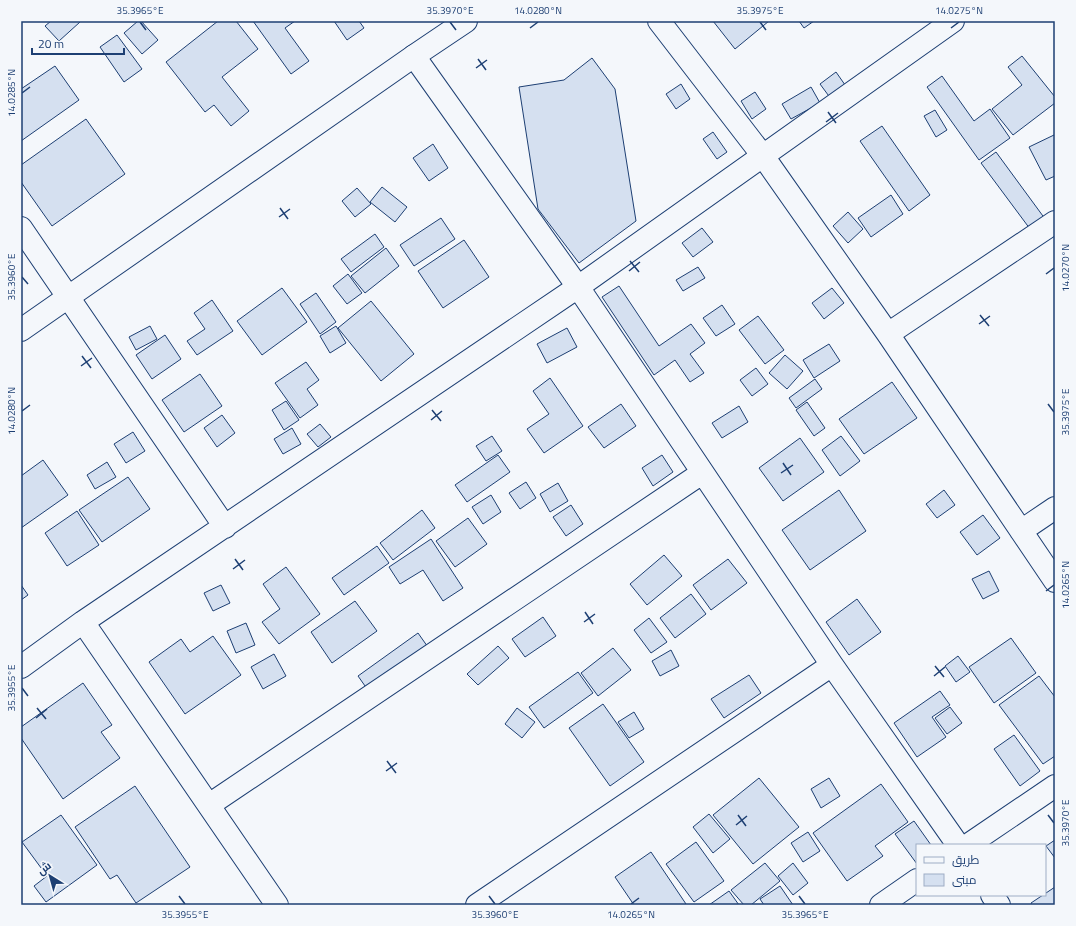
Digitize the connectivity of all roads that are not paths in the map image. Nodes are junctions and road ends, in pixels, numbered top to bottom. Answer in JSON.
{"nodes":[{"id":1,"x":466,"y":21,"type":"edge"},
{"id":2,"x":659,"y":21,"type":"edge"},
{"id":3,"x":953,"y":21,"type":"edge"},
{"id":4,"x":414,"y":56,"type":"junction"},
{"id":5,"x":763,"y":156,"type":"junction"},
{"id":6,"x":1055,"y":222,"type":"edge"},
{"id":7,"x":21,"y":228,"type":"edge"},
{"id":8,"x":578,"y":287,"type":"junction"},
{"id":9,"x":68,"y":297,"type":"junction"},
{"id":10,"x":21,"y":330,"type":"edge"},
{"id":11,"x":888,"y":334,"type":"junction"},
{"id":12,"x":702,"y":473,"type":"junction"},
{"id":13,"x":1055,"y":508,"type":"edge"},
{"id":14,"x":224,"y":527,"type":"junction"},
{"id":15,"x":1021,"y":531,"type":"junction"},
{"id":16,"x":1055,"y":581,"type":"edge"},
{"id":17,"x":83,"y":622,"type":"junction"},
{"id":18,"x":832,"y":665,"type":"junction"},
{"id":19,"x":21,"y":667,"type":"edge"},
{"id":20,"x":1055,"y":786,"type":"edge"},
{"id":21,"x":209,"y":805,"type":"junction"},
{"id":22,"x":957,"y":844,"type":"edge"},
{"id":23,"x":969,"y":844,"type":"edge"},
{"id":24,"x":916,"y":881,"type":"edge"},
{"id":25,"x":993,"y":896,"type":"edge"},
{"id":26,"x":277,"y":905,"type":"edge"},
{"id":27,"x":477,"y":905,"type":"edge"},
{"id":28,"x":881,"y":905,"type":"edge"},
{"id":29,"x":999,"y":905,"type":"edge"}],
"edges":[{"from":1,"to":4,"type":"street"},
{"from":2,"to":5,"type":"street"},
{"from":3,"to":5,"type":"street"},
{"from":4,"to":8,"type":"street"},
{"from":4,"to":9,"type":"street"},
{"from":5,"to":8,"type":"street"},
{"from":5,"to":11,"type":"street"},
{"from":6,"to":11,"type":"street"},
{"from":7,"to":9,"type":"street"},
{"from":8,"to":12,"type":"street"},
{"from":8,"to":14,"type":"street"},
{"from":9,"to":10,"type":"street"},
{"from":9,"to":14,"type":"street"},
{"from":11,"to":15,"type":"street"},
{"from":12,"to":18,"type":"street"},
{"from":12,"to":21,"type":"street"},
{"from":13,"to":15,"type":"street"},
{"from":14,"to":17,"type":"street"},
{"from":15,"to":16,"type":"street"},
{"from":17,"to":19,"type":"street"},
{"from":17,"to":21,"type":"street"},
{"from":18,"to":22,"type":"street"},
{"from":18,"to":27,"type":"street"},
{"from":20,"to":23,"type":"street"},
{"from":21,"to":26,"type":"street"},
{"from":24,"to":28,"type":"street"},
{"from":25,"to":29,"type":"street"}]}
